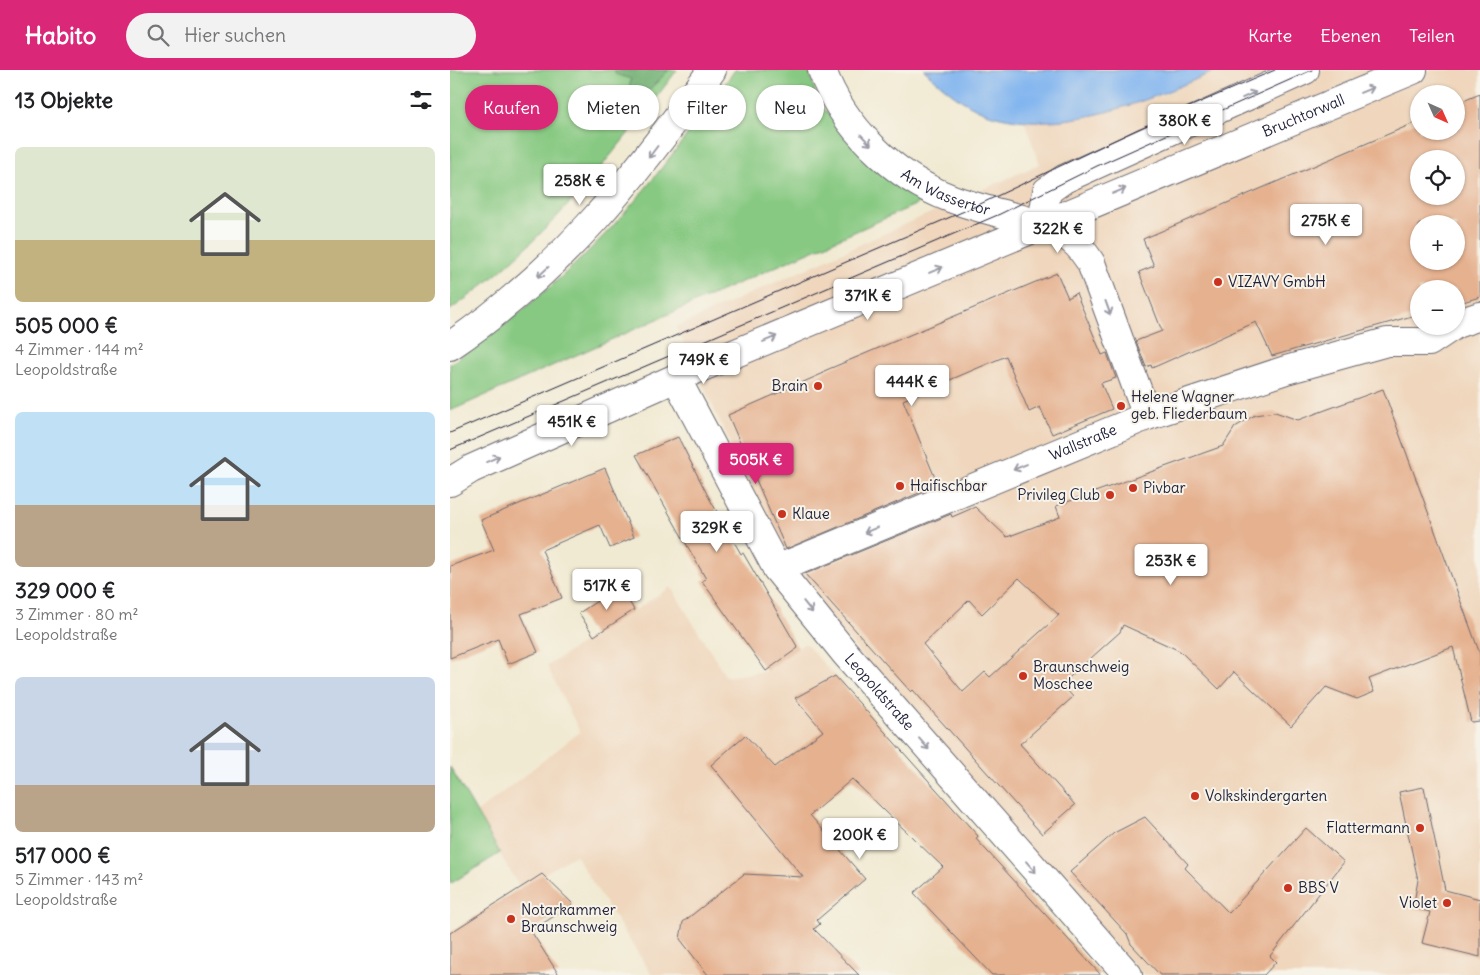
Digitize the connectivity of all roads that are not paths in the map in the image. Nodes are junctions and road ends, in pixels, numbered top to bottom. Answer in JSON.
{"nodes":[{"id":1,"x":712,"y":70,"type":"edge"},
{"id":2,"x":822,"y":70,"type":"edge"},
{"id":3,"x":1305,"y":70,"type":"edge"},
{"id":4,"x":1413,"y":70,"type":"edge"},
{"id":5,"x":1042,"y":224,"type":"junction"},
{"id":6,"x":1480,"y":316,"type":"edge"},
{"id":7,"x":1465,"y":321,"type":"edge"},
{"id":8,"x":1440,"y":335,"type":"edge"},
{"id":9,"x":450,"y":346,"type":"edge"},
{"id":10,"x":676,"y":378,"type":"junction"},
{"id":11,"x":1147,"y":416,"type":"junction"},
{"id":12,"x":450,"y":482,"type":"edge"},
{"id":13,"x":777,"y":569,"type":"junction"},
{"id":14,"x":1128,"y":975,"type":"edge"}],
"edges":[{"from":1,"to":9,"type":"street","one_way":true},
{"from":2,"to":5,"type":"street","name":"Am Wassertor","one_way":true},
{"from":5,"to":3,"type":"street","one_way":true},
{"from":5,"to":4,"type":"street","name":"Bruchtorwall","one_way":true},
{"from":10,"to":5,"type":"street","name":"Bruchtorwall","one_way":true},
{"from":5,"to":11,"type":"street","name":"Am Wassertor","one_way":true},
{"from":6,"to":7,"type":"street","name":"Wallstraße"},
{"from":8,"to":11,"type":"street","name":"Wallstraße"},
{"from":12,"to":10,"type":"street","name":"Bruchtorwall","one_way":true},
{"from":10,"to":13,"type":"street","name":"Leopoldstraße"},
{"from":11,"to":13,"type":"street","name":"Wallstraße","one_way":true},
{"from":13,"to":14,"type":"street","name":"Leopoldstraße","one_way":true}]}
